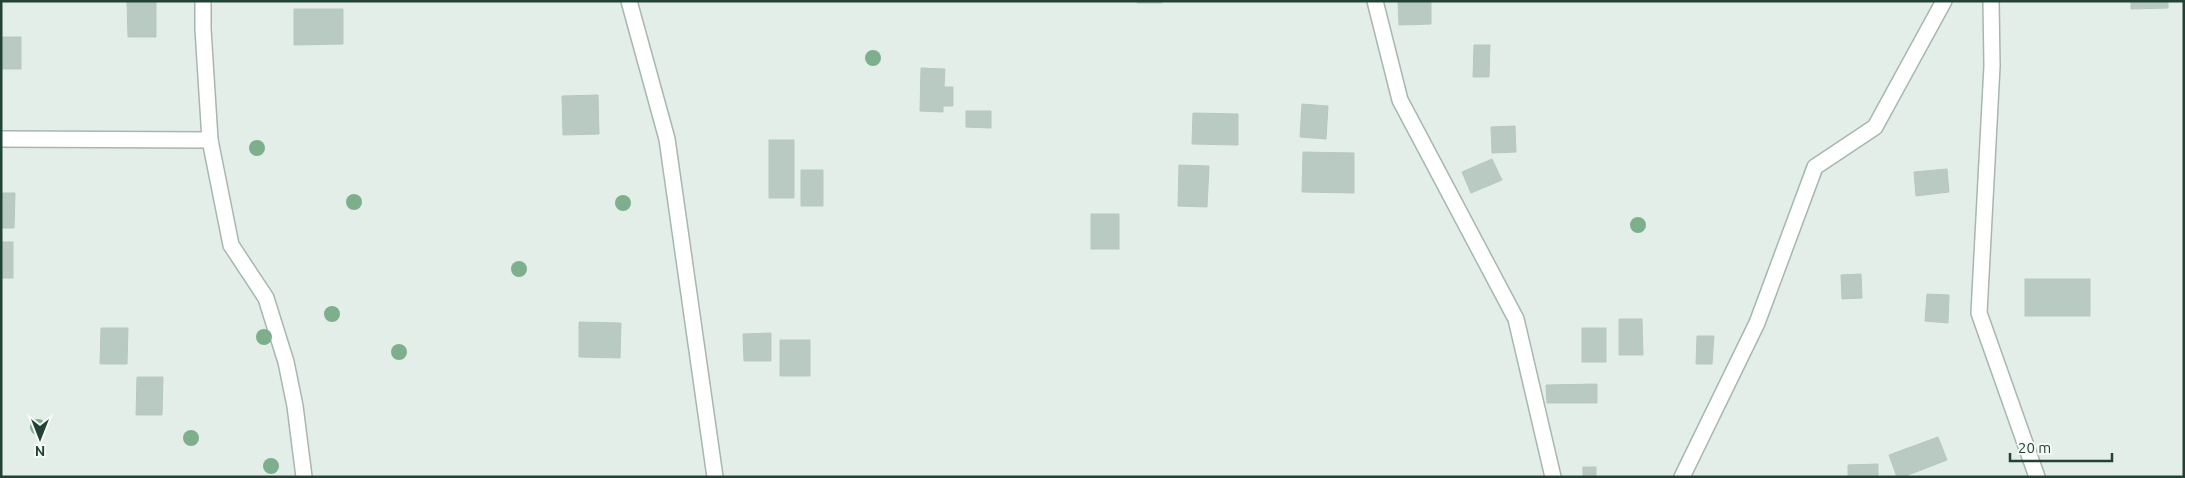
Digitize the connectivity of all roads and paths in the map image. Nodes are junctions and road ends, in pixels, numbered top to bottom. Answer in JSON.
{"nodes":[{"id":1,"x":203,"y":1,"type":"edge"},
{"id":2,"x":630,"y":1,"type":"edge"},
{"id":3,"x":1375,"y":1,"type":"edge"},
{"id":4,"x":1944,"y":1,"type":"edge"},
{"id":5,"x":1991,"y":1,"type":"edge"},
{"id":6,"x":1,"y":139,"type":"edge"},
{"id":7,"x":210,"y":140,"type":"junction"},
{"id":8,"x":304,"y":477,"type":"edge"},
{"id":9,"x":715,"y":477,"type":"edge"},
{"id":10,"x":1553,"y":477,"type":"edge"},
{"id":11,"x":1682,"y":477,"type":"edge"},
{"id":12,"x":2037,"y":477,"type":"edge"}],
"edges":[{"from":1,"to":7,"type":"street"},
{"from":2,"to":9,"type":"street"},
{"from":3,"to":10,"type":"street"},
{"from":4,"to":11,"type":"street"},
{"from":5,"to":12,"type":"street"},
{"from":6,"to":7,"type":"street"},
{"from":7,"to":8,"type":"street"}]}
